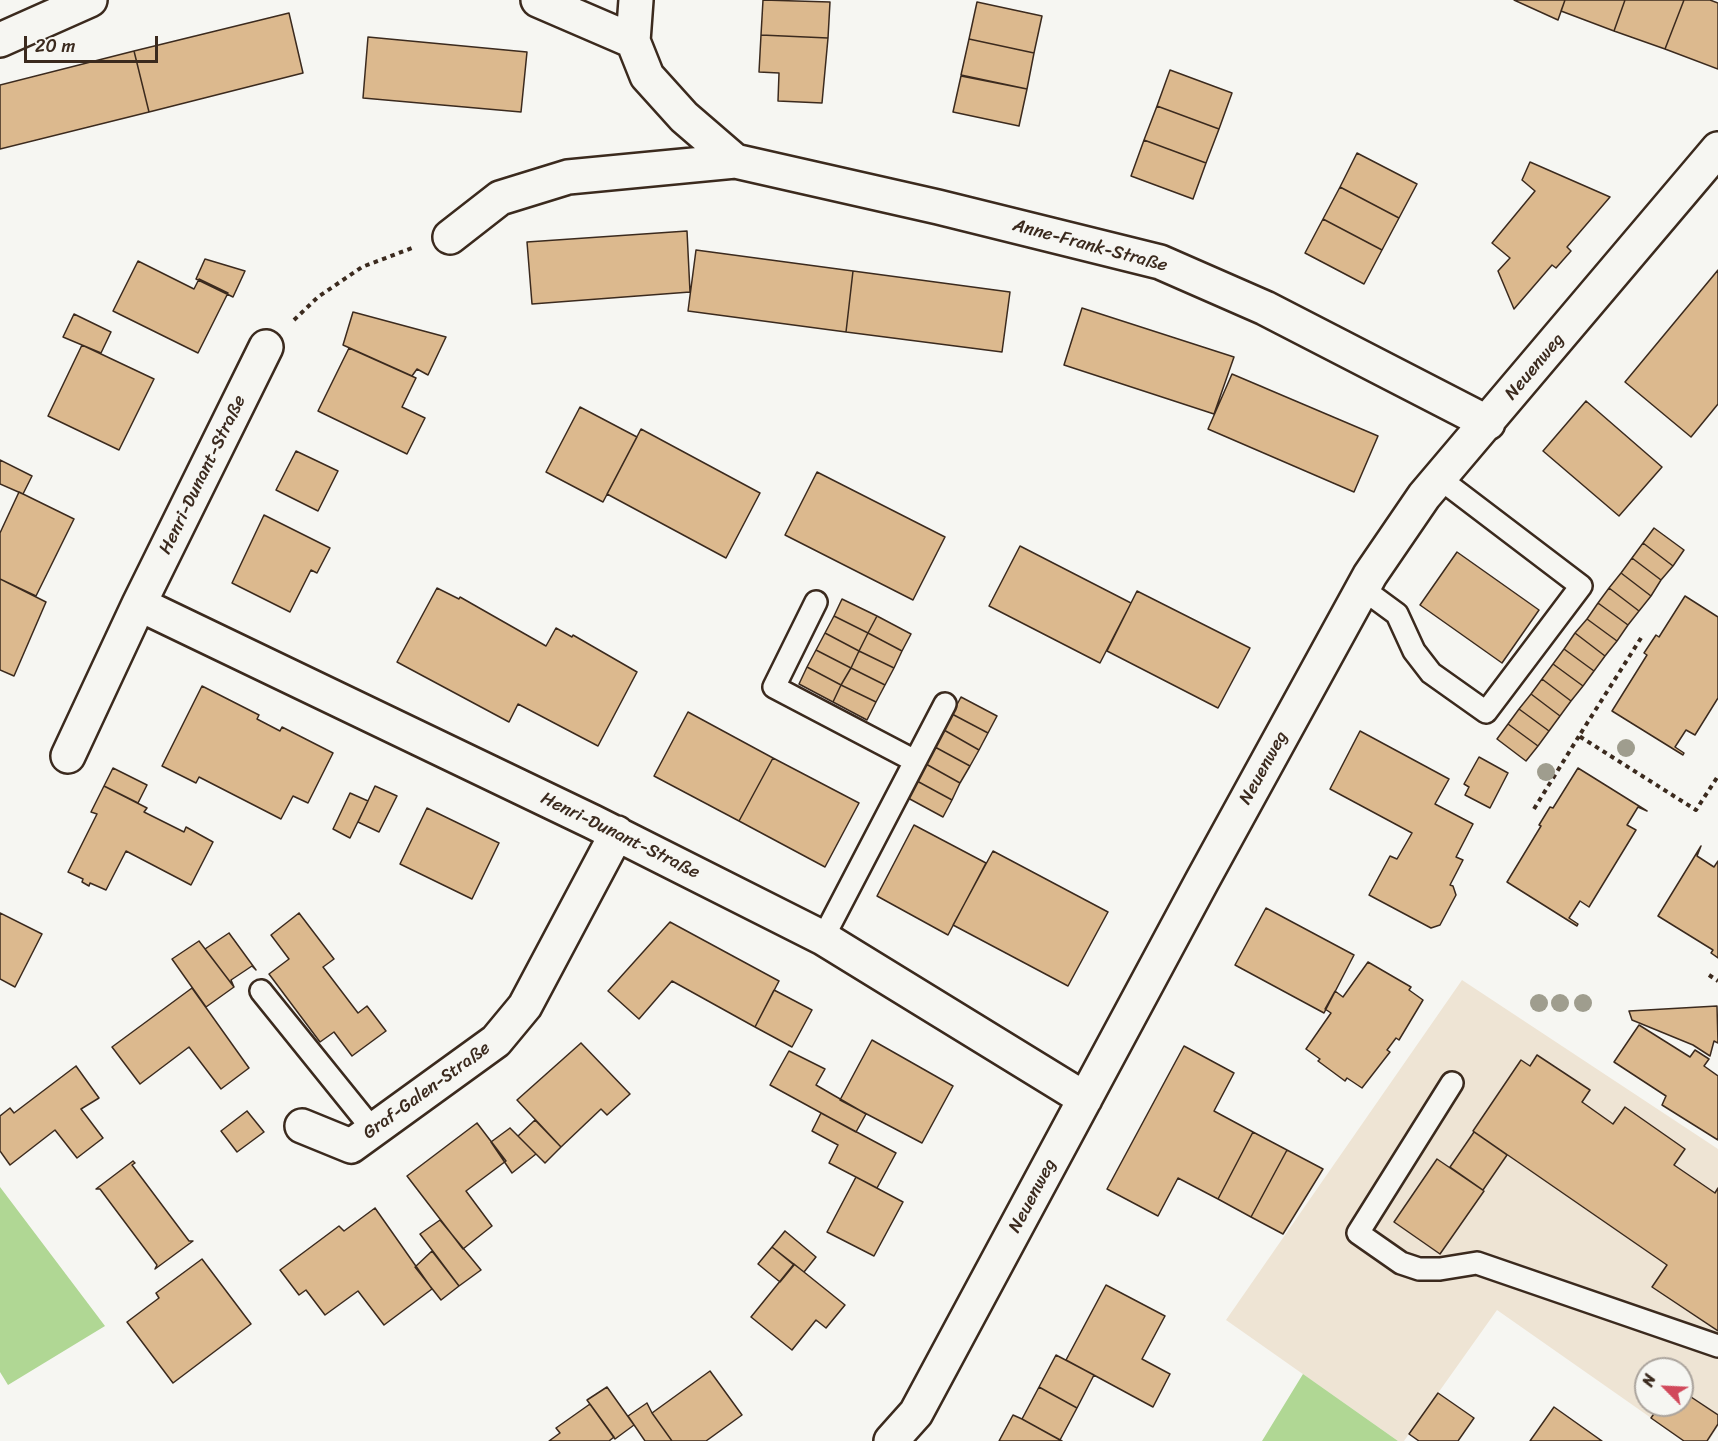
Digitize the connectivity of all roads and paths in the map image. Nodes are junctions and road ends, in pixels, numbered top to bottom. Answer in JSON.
{"nodes":[{"id":1,"x":90,"y":0,"type":"edge"},
{"id":2,"x":538,"y":0,"type":"edge"},
{"id":3,"x":636,"y":0,"type":"edge"},
{"id":4,"x":0,"y":40,"type":"edge"},
{"id":5,"x":633,"y":41,"type":"junction"},
{"id":6,"x":1718,"y":149,"type":"edge"},
{"id":7,"x":735,"y":161,"type":"junction"},
{"id":8,"x":450,"y":237,"type":"joint"},
{"id":9,"x":266,"y":347,"type":"joint"},
{"id":10,"x":1488,"y":423,"type":"junction"},
{"id":11,"x":1439,"y":478,"type":"junction"},
{"id":12,"x":1363,"y":589,"type":"junction"},
{"id":13,"x":816,"y":602,"type":"dead end"},
{"id":14,"x":139,"y":604,"type":"junction"},
{"id":15,"x":1641,"y":638,"type":"dead end"},
{"id":16,"x":945,"y":704,"type":"dead end"},
{"id":17,"x":1579,"y":736,"type":"junction"},
{"id":18,"x":68,"y":756,"type":"dead end"},
{"id":19,"x":915,"y":761,"type":"junction"},
{"id":20,"x":1718,"y":776,"type":"edge"},
{"id":21,"x":1534,"y":809,"type":"dead end"},
{"id":22,"x":617,"y":833,"type":"junction"},
{"id":23,"x":823,"y":938,"type":"junction"},
{"id":24,"x":1709,"y":975,"type":"dead end"},
{"id":25,"x":1718,"y":981,"type":"edge"},
{"id":26,"x":261,"y":991,"type":"dead end"},
{"id":27,"x":1452,"y":1083,"type":"dead end"},
{"id":28,"x":1085,"y":1099,"type":"junction"},
{"id":29,"x":302,"y":1126,"type":"dead end"},
{"id":30,"x":374,"y":1131,"type":"junction"},
{"id":31,"x":1718,"y":1346,"type":"edge"},
{"id":32,"x":891,"y":1441,"type":"edge"}],
"edges":[{"from":1,"to":4,"type":"street"},
{"from":2,"to":5,"type":"street"},
{"from":3,"to":5,"type":"street"},
{"from":5,"to":7,"type":"street","name":"Anne-Frank-Straße"},
{"from":6,"to":10,"type":"street","name":"Neuenweg"},
{"from":7,"to":8,"type":"street","name":"Anne-Frank-Straße"},
{"from":7,"to":10,"type":"street","name":"Anne-Frank-Straße"},
{"from":8,"to":9,"type":"path"},
{"from":9,"to":14,"type":"street","name":"Henri-Dunant-Straße"},
{"from":10,"to":11,"type":"street","name":"Neuenweg"},
{"from":11,"to":12,"type":"street","name":"Neuenweg"},
{"from":11,"to":12,"type":"lane"},
{"from":12,"to":28,"type":"street","name":"Neuenweg"},
{"from":13,"to":19,"type":"lane"},
{"from":14,"to":18,"type":"street","name":"Henri-Dunant-Straße"},
{"from":14,"to":22,"type":"street","name":"Henri-Dunant-Straße"},
{"from":15,"to":17,"type":"path"},
{"from":16,"to":19,"type":"lane"},
{"from":17,"to":20,"type":"path"},
{"from":17,"to":21,"type":"path"},
{"from":19,"to":23,"type":"lane"},
{"from":22,"to":23,"type":"street","name":"Henri-Dunant-Straße"},
{"from":22,"to":30,"type":"street","name":"Graf-Galen-Straße"},
{"from":23,"to":28,"type":"street","name":"Henri-Dunant-Straße"},
{"from":24,"to":25,"type":"path"},
{"from":26,"to":30,"type":"lane"},
{"from":27,"to":31,"type":"lane"},
{"from":28,"to":32,"type":"street","name":"Neuenweg"},
{"from":29,"to":30,"type":"street","name":"Graf-Galen-Straße"}]}
